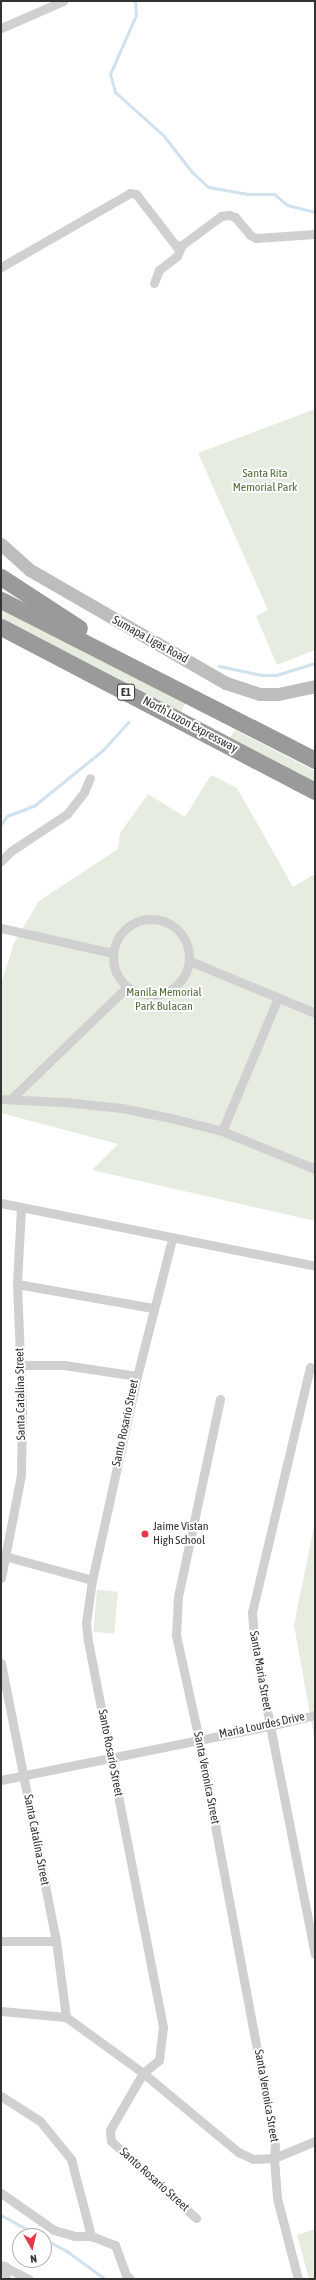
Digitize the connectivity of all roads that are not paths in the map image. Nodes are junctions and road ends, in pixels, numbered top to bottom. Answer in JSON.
{"nodes":[{"id":1,"x":63,"y":1,"type":"edge"},
{"id":2,"x":46,"y":4,"type":"edge"},
{"id":3,"x":1,"y":28,"type":"edge"},
{"id":4,"x":315,"y":234,"type":"edge"},
{"id":5,"x":182,"y":246,"type":"junction"},
{"id":6,"x":1,"y":267,"type":"edge"},
{"id":7,"x":154,"y":283,"type":"dead end"},
{"id":8,"x":1,"y":544,"type":"edge"},
{"id":9,"x":1,"y":576,"type":"edge"},
{"id":10,"x":1,"y":600,"type":"edge"},
{"id":11,"x":1,"y":627,"type":"edge"},
{"id":12,"x":95,"y":647,"type":"junction"},
{"id":13,"x":315,"y":686,"type":"edge"},
{"id":14,"x":315,"y":760,"type":"edge"},
{"id":15,"x":90,"y":778,"type":"dead end"},
{"id":16,"x":315,"y":791,"type":"edge"},
{"id":17,"x":1,"y":862,"type":"edge"},
{"id":18,"x":1,"y":928,"type":"edge"},
{"id":19,"x":113,"y":953,"type":"junction"},
{"id":20,"x":190,"y":961,"type":"junction"},
{"id":21,"x":127,"y":987,"type":"junction"},
{"id":22,"x":278,"y":998,"type":"junction"},
{"id":23,"x":315,"y":1013,"type":"edge"},
{"id":24,"x":1,"y":1099,"type":"edge"},
{"id":25,"x":11,"y":1099,"type":"junction"},
{"id":26,"x":222,"y":1131,"type":"junction"},
{"id":27,"x":315,"y":1169,"type":"edge"},
{"id":28,"x":1,"y":1203,"type":"edge"},
{"id":29,"x":21,"y":1208,"type":"junction"},
{"id":30,"x":172,"y":1239,"type":"junction"},
{"id":31,"x":315,"y":1266,"type":"edge"},
{"id":32,"x":17,"y":1284,"type":"junction"},
{"id":33,"x":153,"y":1308,"type":"junction"},
{"id":34,"x":21,"y":1365,"type":"junction"},
{"id":35,"x":310,"y":1367,"type":"dead end"},
{"id":36,"x":137,"y":1376,"type":"junction"},
{"id":37,"x":220,"y":1399,"type":"dead end"},
{"id":38,"x":3,"y":1555,"type":"edge"},
{"id":39,"x":1,"y":1578,"type":"edge"},
{"id":40,"x":92,"y":1580,"type":"junction"},
{"id":41,"x":1,"y":1663,"type":"edge"},
{"id":42,"x":2,"y":1676,"type":"edge"},
{"id":43,"x":313,"y":1715,"type":"edge"},
{"id":44,"x":270,"y":1726,"type":"junction"},
{"id":45,"x":199,"y":1740,"type":"junction"},
{"id":46,"x":111,"y":1757,"type":"junction"},
{"id":47,"x":23,"y":1774,"type":"junction"},
{"id":48,"x":1,"y":1780,"type":"edge"},
{"id":49,"x":315,"y":1907,"type":"edge"},
{"id":50,"x":305,"y":1908,"type":"junction"},
{"id":51,"x":56,"y":1941,"type":"junction"},
{"id":52,"x":1,"y":1942,"type":"edge"},
{"id":53,"x":315,"y":1954,"type":"edge"},
{"id":54,"x":1,"y":2011,"type":"edge"},
{"id":55,"x":66,"y":2017,"type":"junction"},
{"id":56,"x":143,"y":2073,"type":"junction"},
{"id":57,"x":1,"y":2096,"type":"edge"},
{"id":58,"x":315,"y":2141,"type":"edge"},
{"id":59,"x":274,"y":2158,"type":"junction"},
{"id":60,"x":1,"y":2193,"type":"edge"},
{"id":61,"x":196,"y":2218,"type":"dead end"},
{"id":62,"x":91,"y":2236,"type":"junction"},
{"id":63,"x":3,"y":2266,"type":"edge"},
{"id":64,"x":6,"y":2279,"type":"edge"},
{"id":65,"x":29,"y":2279,"type":"edge"},
{"id":66,"x":130,"y":2279,"type":"edge"},
{"id":67,"x":298,"y":2279,"type":"edge"}],
"edges":[{"from":1,"to":2,"type":"street"},
{"from":2,"to":3,"type":"street"},
{"from":4,"to":5,"type":"street"},
{"from":5,"to":6,"type":"street"},
{"from":5,"to":7,"type":"street"},
{"from":8,"to":13,"type":"main road","name":"Sumapa Ligas Road"},
{"from":9,"to":12,"type":"highway"},
{"from":10,"to":12,"type":"highway","number":"E1"},
{"from":11,"to":16,"type":"highway","name":"North Luzon Expressway","number":"E1"},
{"from":12,"to":14,"type":"highway","number":"E1"},
{"from":15,"to":17,"type":"street"},
{"from":18,"to":19,"type":"street"},
{"from":19,"to":20,"type":"street"},
{"from":19,"to":21,"type":"street"},
{"from":20,"to":21,"type":"street"},
{"from":20,"to":22,"type":"street"},
{"from":21,"to":25,"type":"street"},
{"from":22,"to":23,"type":"street"},
{"from":22,"to":26,"type":"street"},
{"from":24,"to":25,"type":"street"},
{"from":25,"to":26,"type":"street"},
{"from":26,"to":27,"type":"street"},
{"from":28,"to":29,"type":"street"},
{"from":29,"to":30,"type":"street"},
{"from":29,"to":32,"type":"street","name":"Santa Catalina Street"},
{"from":30,"to":31,"type":"street"},
{"from":30,"to":33,"type":"street","name":"Santo Rosario Street"},
{"from":32,"to":33,"type":"street"},
{"from":32,"to":34,"type":"street","name":"Santa Catalina Street"},
{"from":33,"to":36,"type":"street","name":"Santo Rosario Street"},
{"from":34,"to":36,"type":"street"},
{"from":34,"to":38,"type":"street","name":"Santa Catalina Street"},
{"from":35,"to":44,"type":"street","name":"Santa Maria Street"},
{"from":36,"to":40,"type":"street","name":"Santo Rosario Street"},
{"from":37,"to":45,"type":"street","name":"Santa Veronica Street"},
{"from":38,"to":39,"type":"street","name":"Santa Catalina Street"},
{"from":38,"to":40,"type":"street"},
{"from":40,"to":46,"type":"street","name":"Santo Rosario Street"},
{"from":41,"to":42,"type":"street","name":"Santa Catalina Street"},
{"from":42,"to":47,"type":"street","name":"Santa Catalina Street"},
{"from":43,"to":44,"type":"street","name":"Maria Lourdes Drive"},
{"from":44,"to":45,"type":"street","name":"Maria Lourdes Drive"},
{"from":44,"to":50,"type":"street","name":"Santa Maria Street"},
{"from":45,"to":46,"type":"street","name":"Maria Lourdes Drive"},
{"from":45,"to":59,"type":"street","name":"Santa Veronica Street"},
{"from":46,"to":47,"type":"street","name":"Maria Lourdes Drive"},
{"from":46,"to":56,"type":"street","name":"Santo Rosario Street"},
{"from":47,"to":48,"type":"street","name":"Maria Lourdes Drive"},
{"from":47,"to":51,"type":"street","name":"Santa Catalina Street"},
{"from":49,"to":50,"type":"street"},
{"from":50,"to":53,"type":"street","name":"Santa Maria Street"},
{"from":51,"to":52,"type":"street"},
{"from":51,"to":55,"type":"street","name":"Santa Catalina Street"},
{"from":54,"to":55,"type":"street"},
{"from":55,"to":56,"type":"street"},
{"from":56,"to":59,"type":"street"},
{"from":56,"to":61,"type":"street","name":"Santo Rosario Street"},
{"from":57,"to":62,"type":"street"},
{"from":58,"to":59,"type":"street"},
{"from":59,"to":67,"type":"street","name":"Santa Veronica Street"},
{"from":60,"to":62,"type":"street"},
{"from":62,"to":66,"type":"street"},
{"from":63,"to":64,"type":"street"},
{"from":63,"to":65,"type":"street"}]}
